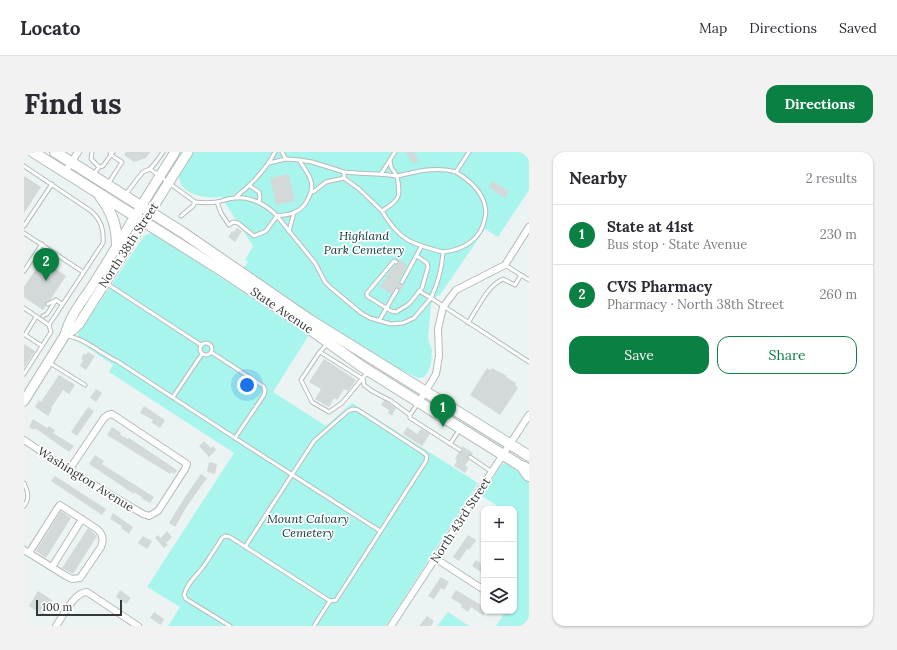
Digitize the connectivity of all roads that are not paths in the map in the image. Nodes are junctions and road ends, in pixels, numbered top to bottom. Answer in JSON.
{"nodes":[{"id":1,"x":33,"y":152,"type":"edge"},
{"id":2,"x":55,"y":152,"type":"edge"},
{"id":3,"x":78,"y":152,"type":"edge"},
{"id":4,"x":163,"y":152,"type":"edge"},
{"id":5,"x":175,"y":152,"type":"edge"},
{"id":6,"x":188,"y":152,"type":"edge"},
{"id":7,"x":274,"y":152,"type":"edge"},
{"id":8,"x":282,"y":152,"type":"edge"},
{"id":9,"x":395,"y":152,"type":"edge"},
{"id":10,"x":469,"y":152,"type":"edge"},
{"id":11,"x":91,"y":153,"type":"edge"},
{"id":12,"x":111,"y":153,"type":"edge"},
{"id":13,"x":286,"y":159,"type":"junction"},
{"id":14,"x":299,"y":160,"type":"junction"},
{"id":15,"x":390,"y":160,"type":"junction"},
{"id":16,"x":71,"y":162,"type":"junction"},
{"id":17,"x":269,"y":163,"type":"junction"},
{"id":18,"x":24,"y":166,"type":"edge"},
{"id":19,"x":150,"y":169,"type":"junction"},
{"id":20,"x":96,"y":171,"type":"junction"},
{"id":21,"x":65,"y":172,"type":"junction"},
{"id":22,"x":344,"y":172,"type":"junction"},
{"id":23,"x":456,"y":172,"type":"junction"},
{"id":24,"x":381,"y":174,"type":"junction"},
{"id":25,"x":397,"y":176,"type":"junction"},
{"id":26,"x":159,"y":177,"type":"junction"},
{"id":27,"x":344,"y":178,"type":"junction"},
{"id":28,"x":168,"y":183,"type":"junction"},
{"id":29,"x":52,"y":184,"type":"junction"},
{"id":30,"x":108,"y":185,"type":"junction"},
{"id":31,"x":250,"y":186,"type":"junction"},
{"id":32,"x":96,"y":191,"type":"junction"},
{"id":33,"x":313,"y":192,"type":"junction"},
{"id":34,"x":125,"y":196,"type":"junction"},
{"id":35,"x":236,"y":197,"type":"junction"},
{"id":36,"x":195,"y":202,"type":"junction"},
{"id":37,"x":217,"y":202,"type":"junction"},
{"id":38,"x":259,"y":202,"type":"junction"},
{"id":39,"x":146,"y":209,"type":"junction"},
{"id":40,"x":382,"y":211,"type":"junction"},
{"id":41,"x":294,"y":213,"type":"junction"},
{"id":42,"x":181,"y":216,"type":"dead end"},
{"id":43,"x":277,"y":216,"type":"junction"},
{"id":44,"x":140,"y":218,"type":"junction"},
{"id":45,"x":24,"y":226,"type":"edge"},
{"id":46,"x":529,"y":227,"type":"edge"},
{"id":47,"x":289,"y":231,"type":"junction"},
{"id":48,"x":24,"y":233,"type":"edge"},
{"id":49,"x":42,"y":244,"type":"junction"},
{"id":50,"x":117,"y":246,"type":"junction"},
{"id":51,"x":421,"y":246,"type":"junction"},
{"id":52,"x":443,"y":252,"type":"junction"},
{"id":53,"x":417,"y":256,"type":"junction"},
{"id":54,"x":396,"y":262,"type":"dead end"},
{"id":55,"x":505,"y":265,"type":"junction"},
{"id":56,"x":405,"y":267,"type":"dead end"},
{"id":57,"x":409,"y":270,"type":"junction"},
{"id":58,"x":24,"y":271,"type":"edge"},
{"id":59,"x":83,"y":272,"type":"junction"},
{"id":60,"x":521,"y":275,"type":"junction"},
{"id":61,"x":529,"y":280,"type":"edge"},
{"id":62,"x":378,"y":281,"type":"junction"},
{"id":63,"x":104,"y":282,"type":"junction"},
{"id":64,"x":402,"y":282,"type":"dead end"},
{"id":65,"x":382,"y":284,"type":"dead end"},
{"id":66,"x":397,"y":290,"type":"dead end"},
{"id":67,"x":419,"y":291,"type":"junction"},
{"id":68,"x":431,"y":298,"type":"junction"},
{"id":69,"x":56,"y":300,"type":"junction"},
{"id":70,"x":48,"y":304,"type":"dead end"},
{"id":71,"x":62,"y":304,"type":"junction"},
{"id":72,"x":443,"y":307,"type":"junction"},
{"id":73,"x":24,"y":308,"type":"edge"},
{"id":74,"x":387,"y":309,"type":"junction"},
{"id":75,"x":43,"y":311,"type":"dead end"},
{"id":76,"x":43,"y":316,"type":"junction"},
{"id":77,"x":36,"y":317,"type":"junction"},
{"id":78,"x":40,"y":319,"type":"junction"},
{"id":79,"x":379,"y":321,"type":"junction"},
{"id":80,"x":468,"y":323,"type":"junction"},
{"id":81,"x":49,"y":325,"type":"junction"},
{"id":82,"x":65,"y":335,"type":"junction"},
{"id":83,"x":201,"y":345,"type":"junction"},
{"id":84,"x":332,"y":345,"type":"junction"},
{"id":85,"x":42,"y":346,"type":"junction"},
{"id":86,"x":211,"y":352,"type":"junction"},
{"id":87,"x":320,"y":352,"type":"junction"},
{"id":88,"x":202,"y":354,"type":"junction"},
{"id":89,"x":331,"y":358,"type":"junction"},
{"id":90,"x":49,"y":362,"type":"junction"},
{"id":91,"x":529,"y":362,"type":"edge"},
{"id":92,"x":24,"y":374,"type":"edge"},
{"id":93,"x":366,"y":375,"type":"junction"},
{"id":94,"x":85,"y":385,"type":"dead end"},
{"id":95,"x":425,"y":392,"type":"junction"},
{"id":96,"x":173,"y":397,"type":"junction"},
{"id":97,"x":24,"y":401,"type":"edge"},
{"id":98,"x":419,"y":402,"type":"junction"},
{"id":99,"x":410,"y":415,"type":"junction"},
{"id":100,"x":529,"y":415,"type":"edge"},
{"id":101,"x":460,"y":428,"type":"junction"},
{"id":102,"x":235,"y":438,"type":"junction"},
{"id":103,"x":24,"y":440,"type":"edge"},
{"id":104,"x":450,"y":444,"type":"junction"},
{"id":105,"x":510,"y":444,"type":"junction"},
{"id":106,"x":460,"y":450,"type":"dead end"},
{"id":107,"x":503,"y":455,"type":"junction"},
{"id":108,"x":529,"y":456,"type":"edge"},
{"id":109,"x":470,"y":457,"type":"dead end"},
{"id":110,"x":70,"y":470,"type":"junction"},
{"id":111,"x":492,"y":472,"type":"junction"},
{"id":112,"x":527,"y":472,"type":"edge"},
{"id":113,"x":292,"y":475,"type":"junction"},
{"id":114,"x":24,"y":483,"type":"edge"},
{"id":115,"x":24,"y":506,"type":"edge"},
{"id":116,"x":82,"y":519,"type":"junction"},
{"id":117,"x":380,"y":531,"type":"junction"},
{"id":118,"x":246,"y":547,"type":"junction"},
{"id":119,"x":26,"y":551,"type":"edge"},
{"id":120,"x":435,"y":558,"type":"junction"},
{"id":121,"x":52,"y":567,"type":"junction"},
{"id":122,"x":481,"y":588,"type":"edge"},
{"id":123,"x":330,"y":601,"type":"junction"},
{"id":124,"x":56,"y":626,"type":"edge"},
{"id":125,"x":138,"y":626,"type":"edge"},
{"id":126,"x":230,"y":626,"type":"edge"},
{"id":127,"x":314,"y":626,"type":"edge"},
{"id":128,"x":391,"y":626,"type":"edge"}],
"edges":[{"from":1,"to":21,"type":"main road","name":"State Avenue"},
{"from":2,"to":16,"type":"main road","name":"State Avenue"},
{"from":3,"to":16,"type":"street"},
{"from":4,"to":19,"type":"lane"},
{"from":5,"to":26,"type":"main road","name":"North 38th Street"},
{"from":6,"to":28,"type":"main road","name":"North 38th Street"},
{"from":7,"to":17,"type":"lane"},
{"from":8,"to":13,"type":"lane"},
{"from":9,"to":15,"type":"lane"},
{"from":10,"to":23,"type":"lane"},
{"from":11,"to":20,"type":"lane"},
{"from":12,"to":20,"type":"lane"},
{"from":12,"to":30,"type":"lane"},
{"from":13,"to":14,"type":"lane"},
{"from":13,"to":17,"type":"lane"},
{"from":14,"to":22,"type":"lane"},
{"from":14,"to":33,"type":"lane"},
{"from":15,"to":24,"type":"lane"},
{"from":15,"to":25,"type":"lane"},
{"from":16,"to":20,"type":"main road","name":"State Avenue"},
{"from":16,"to":21,"type":"street"},
{"from":17,"to":31,"type":"lane"},
{"from":18,"to":29,"type":"lane"},
{"from":19,"to":26,"type":"lane"},
{"from":19,"to":34,"type":"lane"},
{"from":20,"to":30,"type":"main road","name":"State Avenue"},
{"from":21,"to":32,"type":"main road","name":"State Avenue"},
{"from":22,"to":24,"type":"lane"},
{"from":22,"to":27,"type":"lane"},
{"from":23,"to":25,"type":"lane"},
{"from":23,"to":52,"type":"lane"},
{"from":24,"to":25,"type":"lane"},
{"from":25,"to":40,"type":"lane"},
{"from":26,"to":28,"type":"lane"},
{"from":26,"to":39,"type":"main road","name":"North 38th Street"},
{"from":27,"to":33,"type":"lane"},
{"from":27,"to":40,"type":"lane"},
{"from":28,"to":36,"type":"lane"},
{"from":28,"to":39,"type":"main road","name":"North 38th Street"},
{"from":29,"to":45,"type":"lane"},
{"from":29,"to":59,"type":"lane"},
{"from":30,"to":34,"type":"main road","name":"State Avenue"},
{"from":31,"to":35,"type":"lane"},
{"from":31,"to":38,"type":"lane"},
{"from":32,"to":44,"type":"main road","name":"State Avenue"},
{"from":32,"to":50,"type":"main road"},
{"from":33,"to":41,"type":"lane"},
{"from":34,"to":39,"type":"main road","name":"State Avenue"},
{"from":35,"to":37,"type":"lane"},
{"from":35,"to":38,"type":"lane"},
{"from":36,"to":37,"type":"lane"},
{"from":36,"to":42,"type":"lane"},
{"from":37,"to":43,"type":"lane"},
{"from":38,"to":43,"type":"lane"},
{"from":39,"to":44,"type":"main road","name":"North 38th Street"},
{"from":39,"to":95,"type":"main road","name":"State Avenue"},
{"from":40,"to":51,"type":"lane"},
{"from":41,"to":43,"type":"lane"},
{"from":41,"to":47,"type":"lane"},
{"from":43,"to":47,"type":"lane"},
{"from":44,"to":50,"type":"main road","name":"North 38th Street"},
{"from":44,"to":63,"type":"main road","name":"North 38th Street"},
{"from":44,"to":84,"type":"main road","name":"State Avenue"},
{"from":46,"to":55,"type":"street"},
{"from":47,"to":79,"type":"lane"},
{"from":48,"to":49,"type":"lane"},
{"from":49,"to":58,"type":"lane"},
{"from":49,"to":59,"type":"lane"},
{"from":50,"to":82,"type":"main road","name":"North 38th Street"},
{"from":51,"to":52,"type":"lane"},
{"from":51,"to":53,"type":"lane"},
{"from":52,"to":68,"type":"lane"},
{"from":53,"to":57,"type":"lane"},
{"from":53,"to":67,"type":"lane"},
{"from":54,"to":62,"type":"lane"},
{"from":55,"to":60,"type":"lane"},
{"from":55,"to":72,"type":"street"},
{"from":56,"to":57,"type":"lane"},
{"from":57,"to":64,"type":"lane"},
{"from":59,"to":71,"type":"lane"},
{"from":60,"to":61,"type":"lane"},
{"from":60,"to":80,"type":"lane"},
{"from":62,"to":65,"type":"lane"},
{"from":62,"to":74,"type":"lane"},
{"from":63,"to":82,"type":"main road","name":"North 38th Street"},
{"from":63,"to":83,"type":"lane"},
{"from":66,"to":74,"type":"lane"},
{"from":67,"to":68,"type":"lane"},
{"from":67,"to":74,"type":"lane"},
{"from":68,"to":72,"type":"lane"},
{"from":68,"to":79,"type":"lane"},
{"from":69,"to":70,"type":"lane"},
{"from":69,"to":71,"type":"lane"},
{"from":69,"to":76,"type":"lane"},
{"from":71,"to":81,"type":"lane"},
{"from":72,"to":80,"type":"lane"},
{"from":72,"to":95,"type":"street"},
{"from":73,"to":77,"type":"lane"},
{"from":74,"to":79,"type":"lane"},
{"from":75,"to":76,"type":"lane"},
{"from":76,"to":78,"type":"lane"},
{"from":77,"to":78,"type":"lane"},
{"from":77,"to":85,"type":"lane"},
{"from":78,"to":81,"type":"lane"},
{"from":80,"to":91,"type":"lane"},
{"from":81,"to":85,"type":"lane"},
{"from":82,"to":90,"type":"main road","name":"North 38th Street"},
{"from":82,"to":96,"type":"lane"},
{"from":83,"to":86,"type":"lane"},
{"from":83,"to":88,"type":"lane"},
{"from":84,"to":87,"type":"lane"},
{"from":84,"to":89,"type":"lane"},
{"from":84,"to":93,"type":"main road","name":"State Avenue"},
{"from":85,"to":92,"type":"lane"},
{"from":86,"to":88,"type":"lane"},
{"from":86,"to":102,"type":"lane"},
{"from":87,"to":89,"type":"lane"},
{"from":87,"to":93,"type":"lane"},
{"from":88,"to":96,"type":"lane"},
{"from":89,"to":93,"type":"lane"},
{"from":90,"to":94,"type":"lane"},
{"from":90,"to":97,"type":"main road","name":"North 38th Street"},
{"from":93,"to":98,"type":"main road","name":"State Avenue"},
{"from":93,"to":99,"type":"lane"},
{"from":95,"to":98,"type":"street"},
{"from":95,"to":105,"type":"main road","name":"State Avenue"},
{"from":96,"to":102,"type":"lane"},
{"from":98,"to":99,"type":"lane"},
{"from":98,"to":101,"type":"main road","name":"State Avenue"},
{"from":99,"to":104,"type":"lane"},
{"from":100,"to":105,"type":"street","name":"North 43rd Street"},
{"from":101,"to":104,"type":"lane"},
{"from":101,"to":107,"type":"main road","name":"State Avenue"},
{"from":102,"to":113,"type":"lane"},
{"from":103,"to":110,"type":"street","name":"Washington Avenue"},
{"from":104,"to":106,"type":"lane"},
{"from":105,"to":107,"type":"street","name":"North 43rd Street"},
{"from":105,"to":108,"type":"main road","name":"State Avenue"},
{"from":107,"to":111,"type":"street","name":"North 43rd Street"},
{"from":107,"to":112,"type":"main road","name":"State Avenue"},
{"from":109,"to":111,"type":"lane"},
{"from":110,"to":110,"type":"street","name":"Washington Avenue"},
{"from":111,"to":120,"type":"street","name":"North 43rd Street"},
{"from":113,"to":117,"type":"lane"},
{"from":113,"to":117,"type":"lane"},
{"from":113,"to":118,"type":"lane"},
{"from":114,"to":115,"type":"lane"},
{"from":116,"to":119,"type":"street"},
{"from":116,"to":121,"type":"street"},
{"from":116,"to":121,"type":"street"},
{"from":117,"to":123,"type":"lane"},
{"from":118,"to":123,"type":"lane"},
{"from":118,"to":126,"type":"lane"},
{"from":119,"to":121,"type":"street"},
{"from":120,"to":122,"type":"street"},
{"from":120,"to":128,"type":"street","name":"North 43rd Street"},
{"from":123,"to":127,"type":"lane"},
{"from":124,"to":125,"type":"street"}]}
